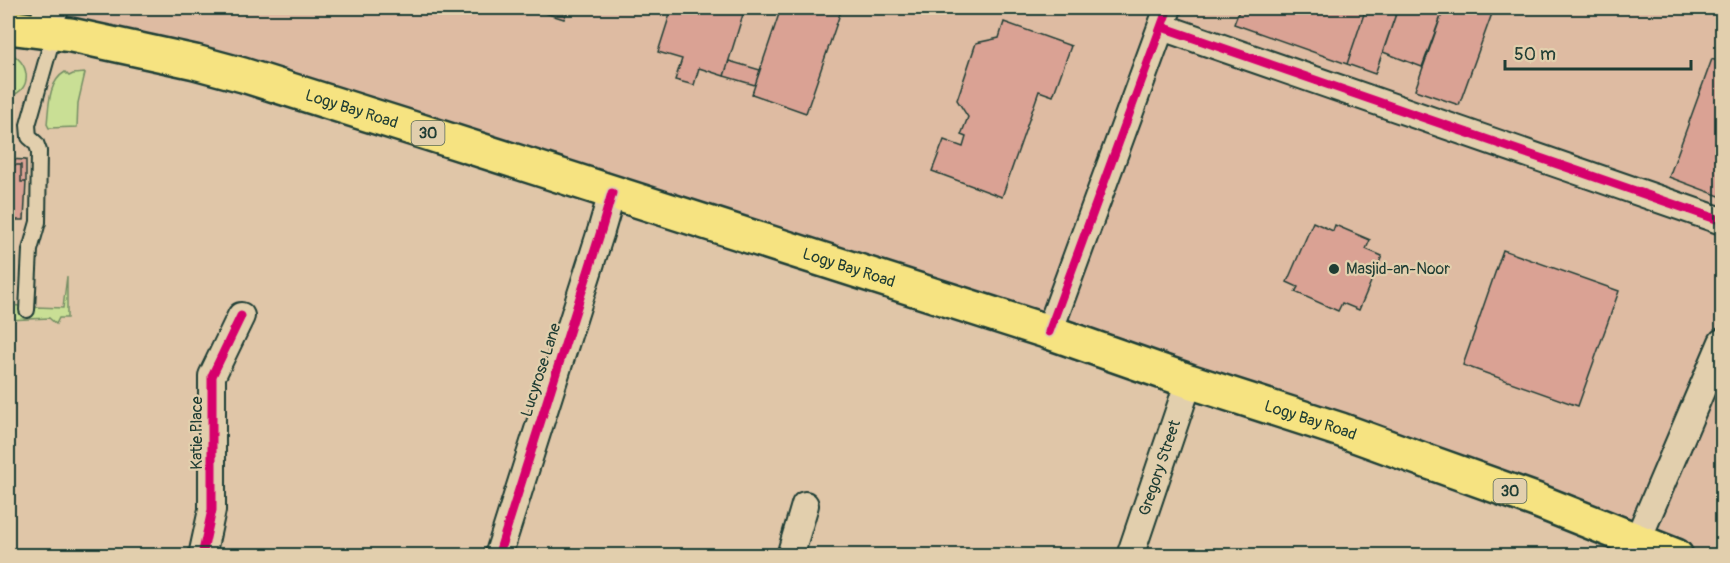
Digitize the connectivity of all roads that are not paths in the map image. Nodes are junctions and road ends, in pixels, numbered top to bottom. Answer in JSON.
{"nodes":[{"id":1,"x":1165,"y":17,"type":"edge"},
{"id":2,"x":50,"y":23,"type":"edge"},
{"id":3,"x":8,"y":27,"type":"edge"},
{"id":4,"x":612,"y":193,"type":"junction"},
{"id":5,"x":1722,"y":221,"type":"edge"},
{"id":6,"x":27,"y":310,"type":"dead end"},
{"id":7,"x":241,"y":316,"type":"dead end"},
{"id":8,"x":1049,"y":332,"type":"junction"},
{"id":9,"x":1722,"y":342,"type":"edge"},
{"id":10,"x":1189,"y":381,"type":"junction"},
{"id":11,"x":804,"y":506,"type":"dead end"},
{"id":12,"x":1638,"y":539,"type":"junction"},
{"id":13,"x":202,"y":555,"type":"edge"},
{"id":14,"x":498,"y":555,"type":"edge"},
{"id":15,"x":790,"y":555,"type":"edge"},
{"id":16,"x":1131,"y":555,"type":"edge"},
{"id":17,"x":1676,"y":555,"type":"edge"}],
"edges":[{"from":1,"to":5,"type":"street"},
{"from":1,"to":8,"type":"street"},
{"from":2,"to":3,"type":"main road","name":"Logy Bay Road","number":"30"},
{"from":2,"to":4,"type":"main road","name":"Logy Bay Road","number":"30"},
{"from":2,"to":6,"type":"lane"},
{"from":4,"to":8,"type":"main road","name":"Logy Bay Road","number":"30"},
{"from":4,"to":14,"type":"street","name":"Lucyrose Lane"},
{"from":7,"to":13,"type":"street","name":"Katie Place"},
{"from":8,"to":10,"type":"main road","name":"Logy Bay Road","number":"30"},
{"from":9,"to":12,"type":"street"},
{"from":10,"to":12,"type":"main road","name":"Logy Bay Road","number":"30"},
{"from":10,"to":16,"type":"street","name":"Gregory Street"},
{"from":11,"to":15,"type":"street"},
{"from":12,"to":17,"type":"main road","name":"Logy Bay Road","number":"30"}]}
